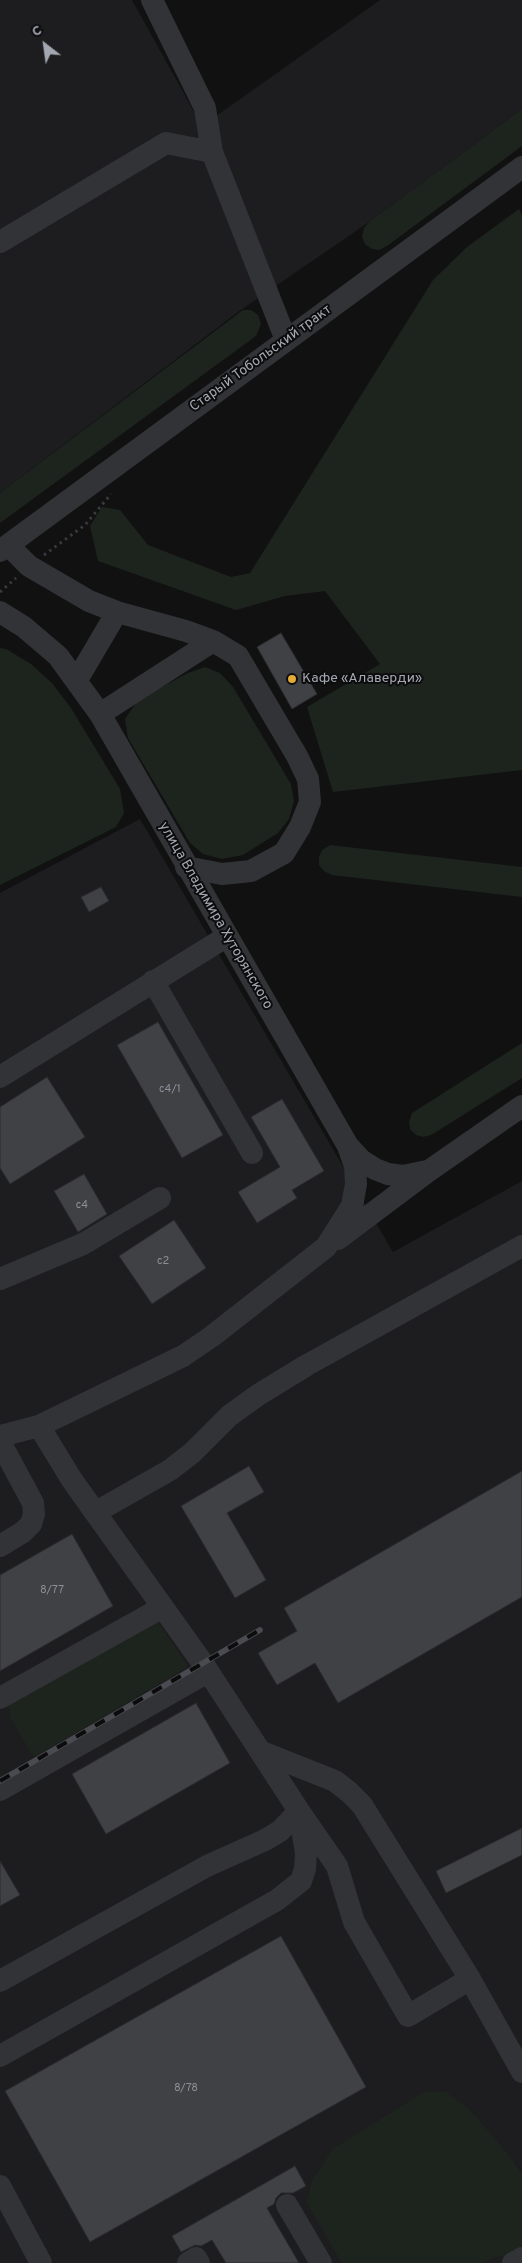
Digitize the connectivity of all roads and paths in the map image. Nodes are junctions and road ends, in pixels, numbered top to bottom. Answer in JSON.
{"nodes":[{"id":1,"x":152,"y":0,"type":"edge"},
{"id":2,"x":212,"y":152,"type":"junction"},
{"id":3,"x":522,"y":168,"type":"edge"},
{"id":4,"x":0,"y":242,"type":"edge"},
{"id":5,"x":286,"y":340,"type":"junction"},
{"id":6,"x":116,"y":488,"type":"dead end"},
{"id":7,"x":4,"y":548,"type":"edge"},
{"id":8,"x":29,"y":566,"type":"junction"},
{"id":9,"x":0,"y":592,"type":"edge"},
{"id":10,"x":0,"y":612,"type":"edge"},
{"id":11,"x":117,"y":612,"type":"junction"},
{"id":12,"x":213,"y":641,"type":"junction"},
{"id":13,"x":77,"y":680,"type":"junction"},
{"id":14,"x":100,"y":714,"type":"junction"},
{"id":15,"x":186,"y":866,"type":"junction"},
{"id":16,"x":226,"y":937,"type":"junction"},
{"id":17,"x":153,"y":981,"type":"junction"},
{"id":18,"x":0,"y":1077,"type":"edge"},
{"id":19,"x":522,"y":1106,"type":"edge"},
{"id":20,"x":348,"y":1146,"type":"junction"},
{"id":21,"x":252,"y":1153,"type":"dead end"},
{"id":22,"x":430,"y":1170,"type":"junction"},
{"id":23,"x":160,"y":1198,"type":"dead end"},
{"id":24,"x":522,"y":1246,"type":"edge"},
{"id":25,"x":326,"y":1248,"type":"junction"},
{"id":26,"x":0,"y":1279,"type":"edge"},
{"id":27,"x":39,"y":1426,"type":"junction"},
{"id":28,"x":0,"y":1436,"type":"edge"},
{"id":29,"x":0,"y":1442,"type":"edge"},
{"id":30,"x":96,"y":1512,"type":"junction"},
{"id":31,"x":0,"y":1546,"type":"edge"},
{"id":32,"x":163,"y":1607,"type":"junction"},
{"id":33,"x":208,"y":1672,"type":"junction"},
{"id":34,"x":0,"y":1698,"type":"edge"},
{"id":35,"x":262,"y":1752,"type":"junction"},
{"id":36,"x":0,"y":1790,"type":"edge"},
{"id":37,"x":300,"y":1811,"type":"junction"},
{"id":38,"x":470,"y":1979,"type":"junction"},
{"id":39,"x":0,"y":1981,"type":"edge"},
{"id":40,"x":0,"y":2056,"type":"edge"},
{"id":41,"x":522,"y":2072,"type":"edge"},
{"id":42,"x":0,"y":2186,"type":"edge"},
{"id":43,"x":288,"y":2205,"type":"dead end"},
{"id":44,"x":522,"y":2258,"type":"edge"},
{"id":45,"x":42,"y":2263,"type":"edge"},
{"id":46,"x":188,"y":2263,"type":"edge"},
{"id":47,"x":199,"y":2263,"type":"edge"},
{"id":48,"x":321,"y":2263,"type":"edge"},
{"id":49,"x":513,"y":2263,"type":"edge"}],
"edges":[{"from":1,"to":2,"type":"street"},
{"from":2,"to":4,"type":"street"},
{"from":2,"to":5,"type":"street"},
{"from":3,"to":5,"type":"street","name":"Старый Тобольский тракт"},
{"from":5,"to":7,"type":"street","name":"Старый Тобольский тракт"},
{"from":6,"to":8,"type":"path"},
{"from":7,"to":8,"type":"street"},
{"from":8,"to":9,"type":"path"},
{"from":8,"to":11,"type":"street"},
{"from":10,"to":13,"type":"street","name":"улица Владимира Хуторянского"},
{"from":11,"to":12,"type":"street"},
{"from":11,"to":13,"type":"street"},
{"from":12,"to":14,"type":"street"},
{"from":12,"to":15,"type":"street"},
{"from":13,"to":14,"type":"street","name":"улица Владимира Хуторянского"},
{"from":14,"to":15,"type":"street","name":"улица Владимира Хуторянского"},
{"from":15,"to":16,"type":"street","name":"улица Владимира Хуторянского"},
{"from":16,"to":17,"type":"street"},
{"from":16,"to":20,"type":"street","name":"улица Владимира Хуторянского"},
{"from":17,"to":18,"type":"street"},
{"from":17,"to":21,"type":"street"},
{"from":19,"to":22,"type":"street","name":"улица Владимира Хуторянского"},
{"from":20,"to":22,"type":"street"},
{"from":20,"to":25,"type":"street","name":"улица Владимира Хуторянского"},
{"from":22,"to":25,"type":"street","name":"улица Владимира Хуторянского"},
{"from":23,"to":26,"type":"street"},
{"from":24,"to":30,"type":"street"},
{"from":25,"to":27,"type":"street","name":"улица Владимира Хуторянского"},
{"from":27,"to":28,"type":"street","name":"улица Владимира Хуторянского"},
{"from":27,"to":30,"type":"street"},
{"from":29,"to":31,"type":"street"},
{"from":30,"to":32,"type":"street"},
{"from":32,"to":33,"type":"street"},
{"from":32,"to":34,"type":"street"},
{"from":33,"to":35,"type":"street"},
{"from":33,"to":36,"type":"street"},
{"from":35,"to":37,"type":"street"},
{"from":35,"to":38,"type":"street"},
{"from":37,"to":38,"type":"street"},
{"from":37,"to":39,"type":"street"},
{"from":37,"to":40,"type":"street"},
{"from":38,"to":41,"type":"street"},
{"from":42,"to":45,"type":"street"},
{"from":43,"to":48,"type":"street"},
{"from":44,"to":49,"type":"street"},
{"from":46,"to":47,"type":"street"}]}
